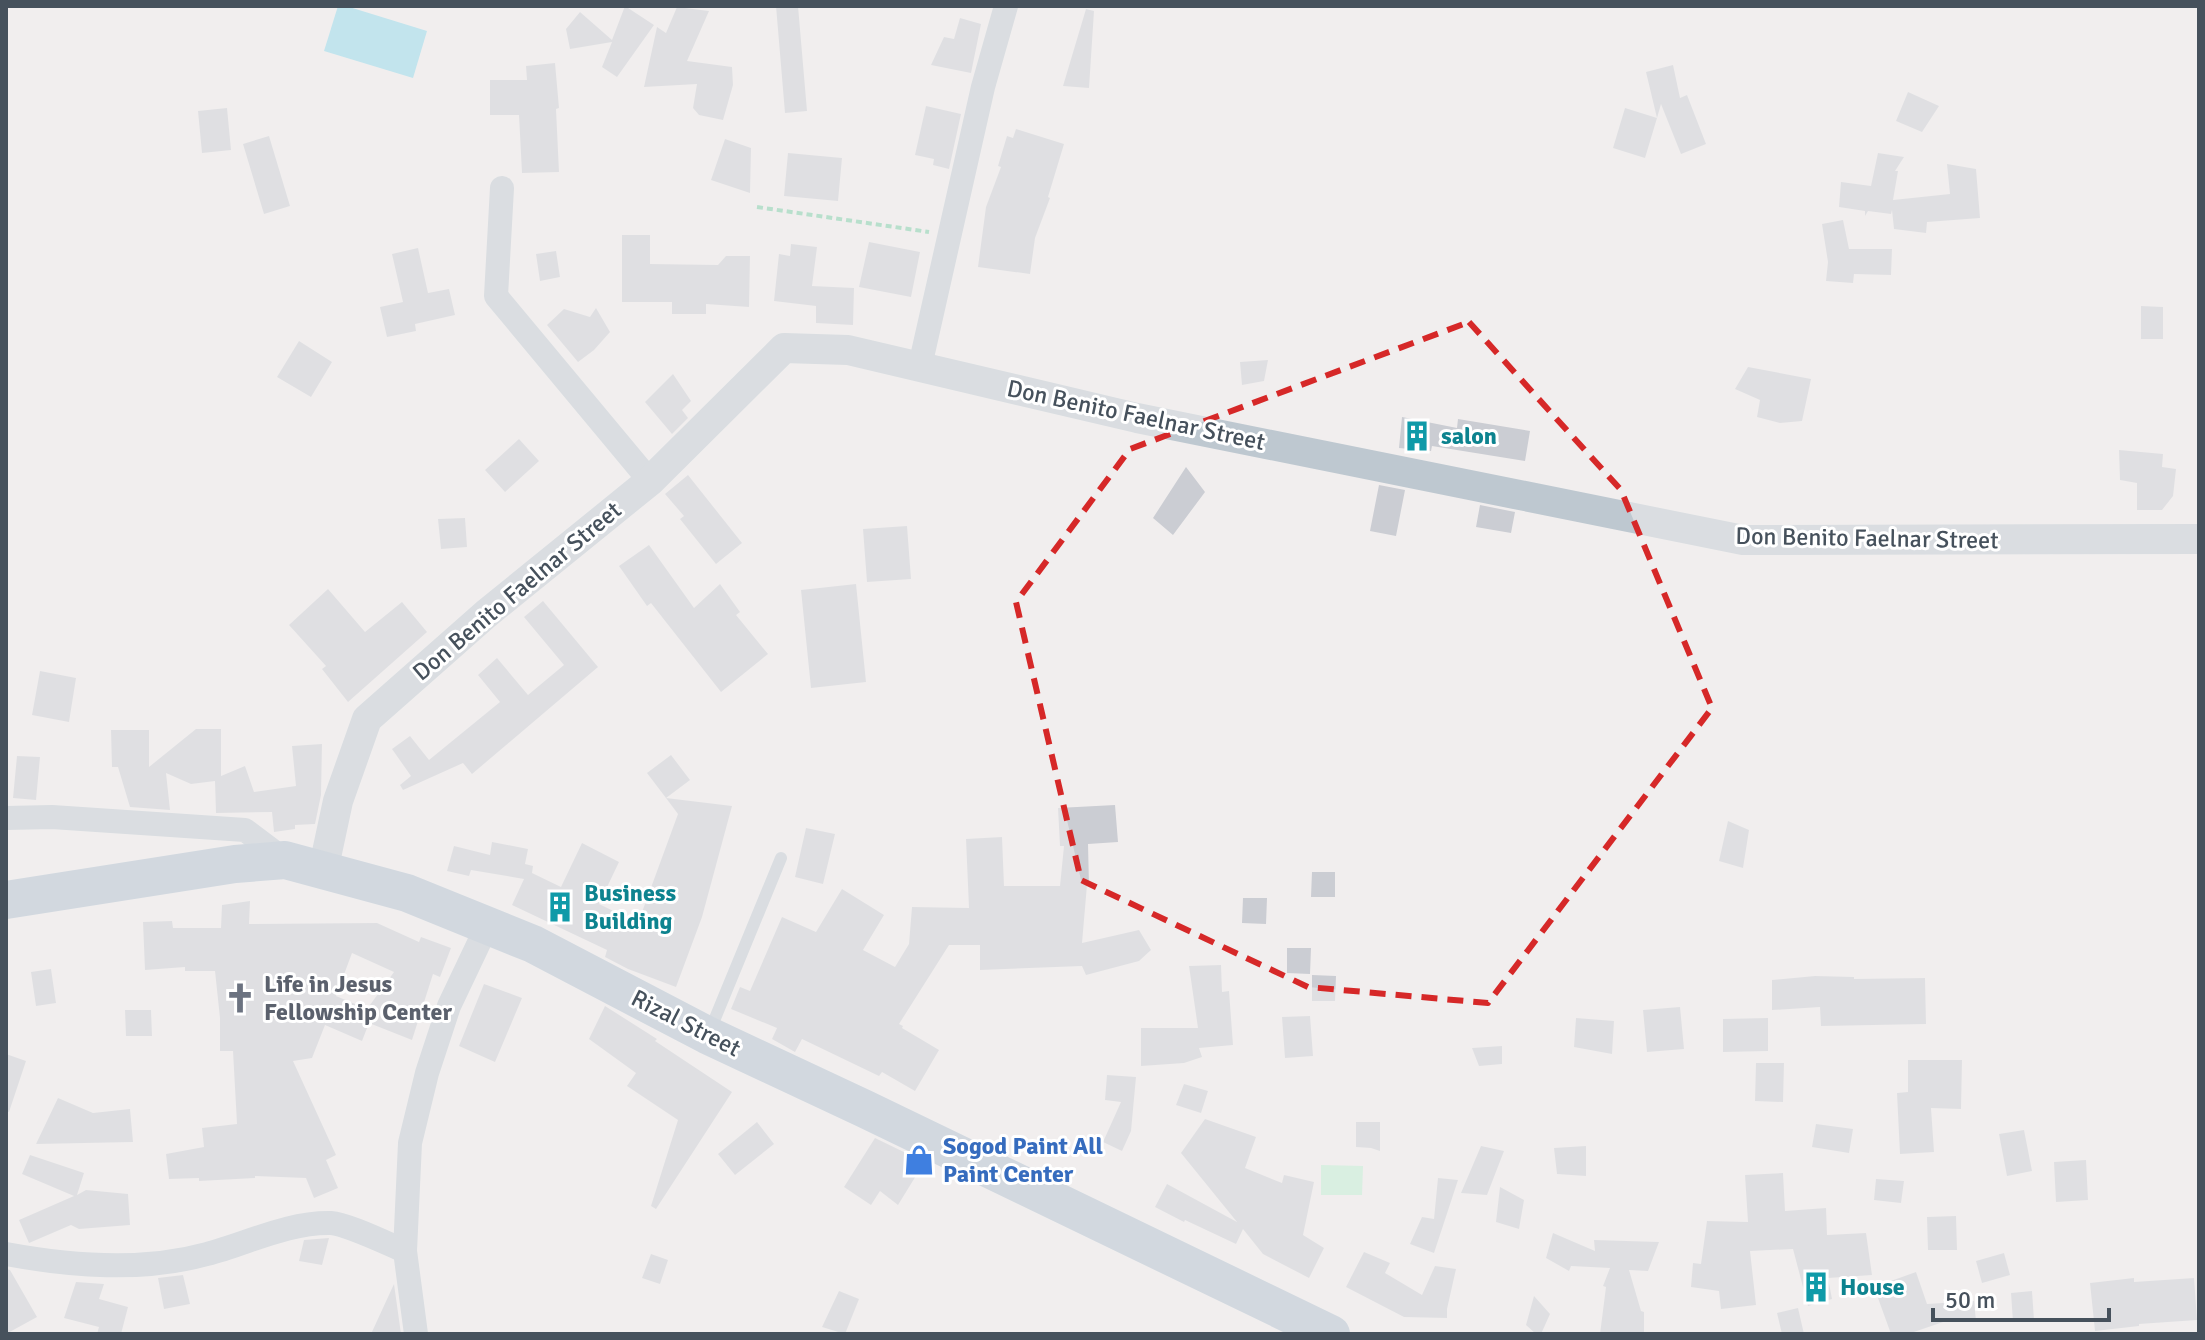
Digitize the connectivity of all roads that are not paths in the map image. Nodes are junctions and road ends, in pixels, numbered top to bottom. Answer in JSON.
{"nodes":[{"id":1,"x":1006,"y":6,"type":"edge"},
{"id":2,"x":502,"y":188,"type":"dead end"},
{"id":3,"x":920,"y":366,"type":"junction"},
{"id":4,"x":650,"y":481,"type":"junction"},
{"id":5,"x":2199,"y":539,"type":"edge"},
{"id":6,"x":6,"y":818,"type":"edge"},
{"id":7,"x":781,"y":858,"type":"dead end"},
{"id":8,"x":285,"y":860,"type":"junction"},
{"id":9,"x":323,"y":871,"type":"junction"},
{"id":10,"x":6,"y":900,"type":"edge"},
{"id":11,"x":487,"y":926,"type":"junction"},
{"id":12,"x":707,"y":1035,"type":"junction"},
{"id":13,"x":405,"y":1251,"type":"junction"},
{"id":14,"x":6,"y":1254,"type":"edge"},
{"id":15,"x":416,"y":1334,"type":"edge"},
{"id":16,"x":1331,"y":1334,"type":"edge"}],
"edges":[{"from":1,"to":3,"type":"street"},
{"from":2,"to":4,"type":"street"},
{"from":3,"to":4,"type":"street","name":"Don Benito Faelnar Street"},
{"from":3,"to":5,"type":"street","name":"Don Benito Faelnar Street"},
{"from":4,"to":9,"type":"street","name":"Don Benito Faelnar Street"},
{"from":6,"to":8,"type":"street"},
{"from":7,"to":12,"type":"lane"},
{"from":8,"to":9,"type":"main road","name":"Rizal Street"},
{"from":8,"to":10,"type":"main road","name":"Rizal Street"},
{"from":9,"to":11,"type":"main road","name":"Rizal Street"},
{"from":11,"to":12,"type":"main road","name":"Rizal Street"},
{"from":11,"to":13,"type":"street"},
{"from":12,"to":16,"type":"main road","name":"Rizal Street"},
{"from":13,"to":14,"type":"street"},
{"from":13,"to":15,"type":"street"}]}
